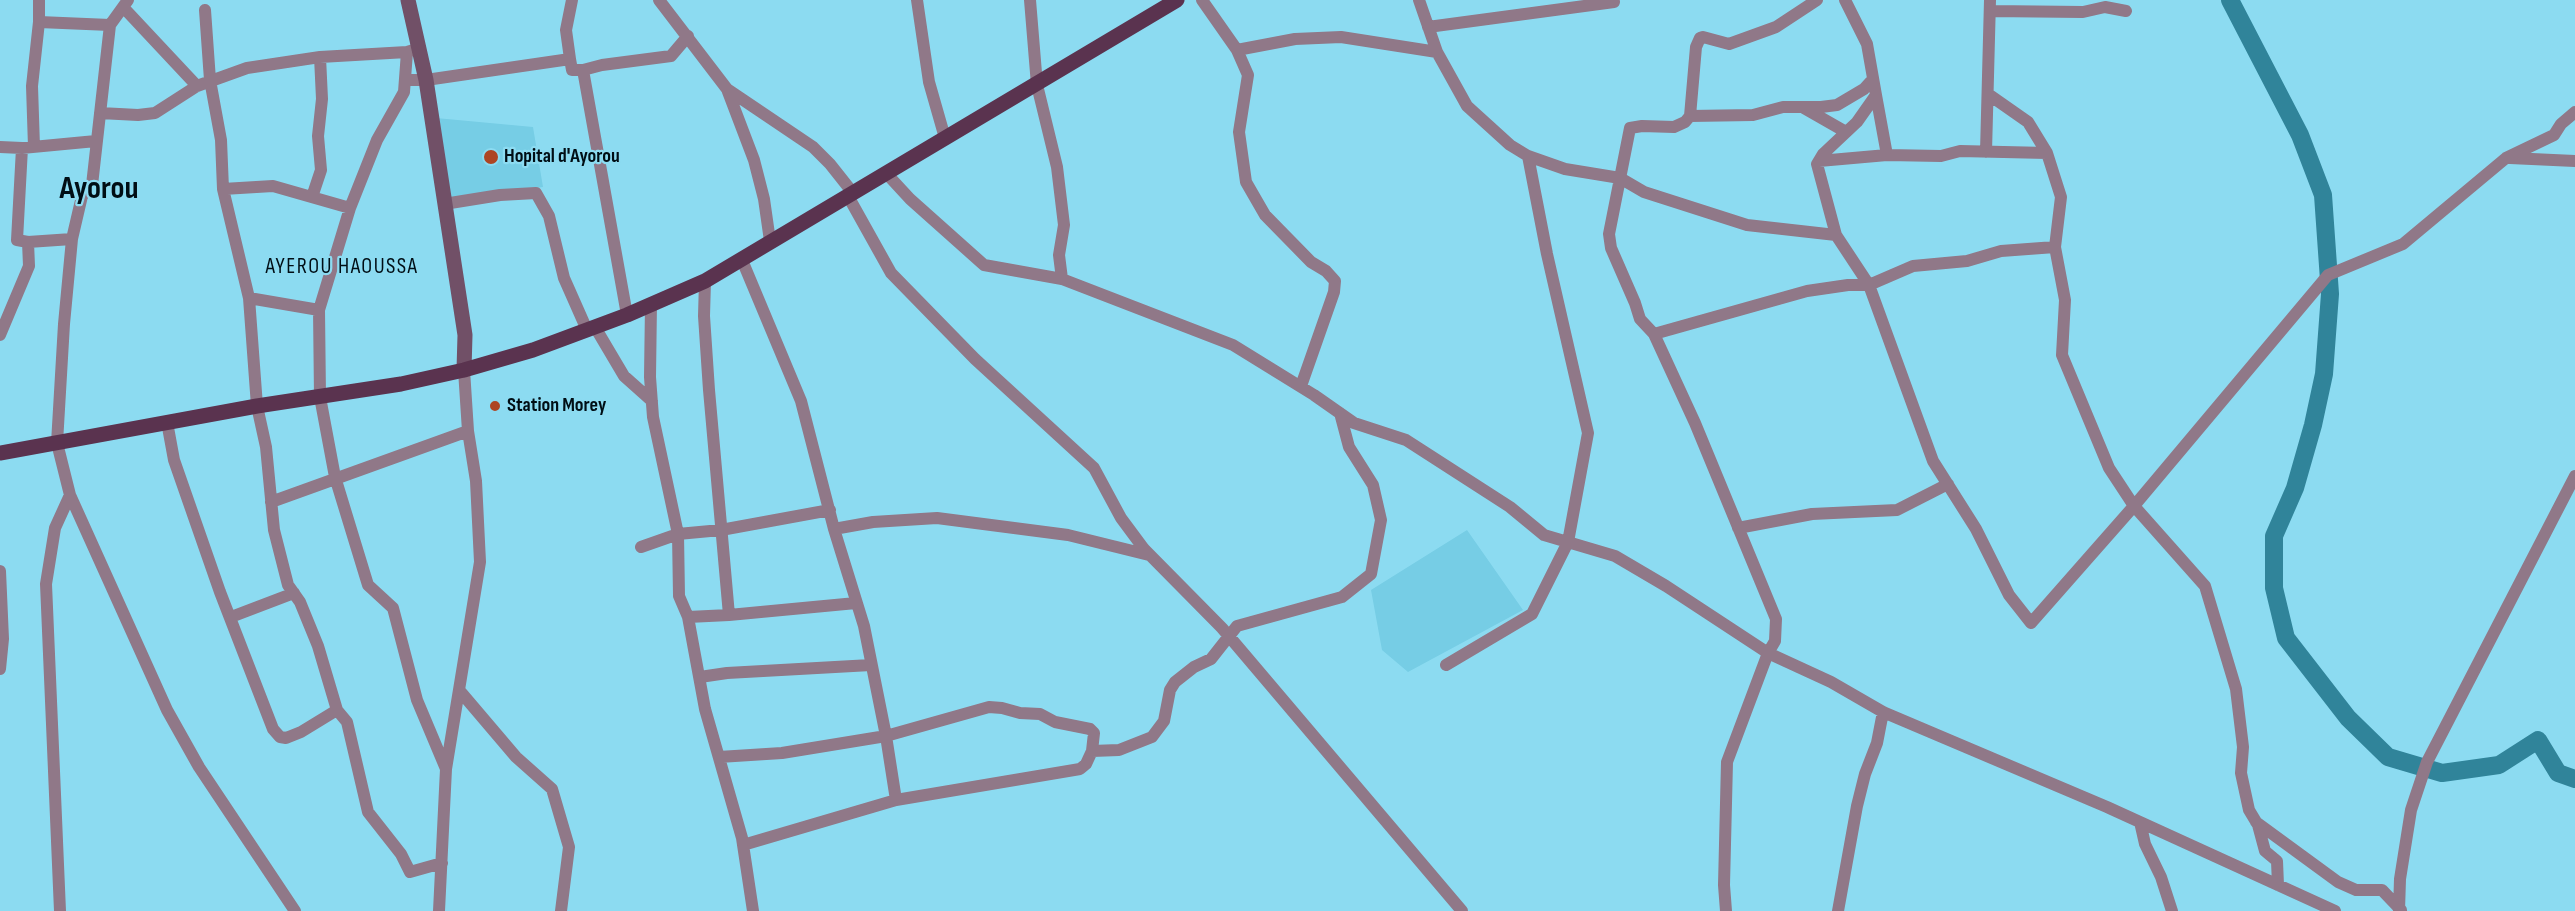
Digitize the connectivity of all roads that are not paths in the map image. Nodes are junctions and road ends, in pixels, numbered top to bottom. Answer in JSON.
{"nodes":[{"id":1,"x":39,"y":0,"type":"edge"},
{"id":2,"x":408,"y":0,"type":"edge"},
{"id":3,"x":572,"y":0,"type":"edge"},
{"id":4,"x":659,"y":0,"type":"edge"},
{"id":5,"x":917,"y":0,"type":"edge"},
{"id":6,"x":1030,"y":0,"type":"edge"},
{"id":7,"x":1177,"y":0,"type":"edge"},
{"id":8,"x":1202,"y":0,"type":"edge"},
{"id":9,"x":1419,"y":0,"type":"edge"},
{"id":10,"x":1817,"y":0,"type":"edge"},
{"id":11,"x":1845,"y":0,"type":"edge"},
{"id":12,"x":2067,"y":0,"type":"edge"},
{"id":13,"x":2122,"y":0,"type":"edge"},
{"id":14,"x":1614,"y":2,"type":"dead end"},
{"id":15,"x":126,"y":4,"type":"edge"},
{"id":16,"x":1990,"y":6,"type":"edge"},
{"id":17,"x":205,"y":10,"type":"dead end"},
{"id":18,"x":2054,"y":11,"type":"junction"},
{"id":19,"x":39,"y":22,"type":"junction"},
{"id":20,"x":110,"y":25,"type":"junction"},
{"id":21,"x":1428,"y":27,"type":"junction"},
{"id":22,"x":688,"y":36,"type":"junction"},
{"id":23,"x":414,"y":50,"type":"junction"},
{"id":24,"x":1236,"y":50,"type":"junction"},
{"id":25,"x":1437,"y":52,"type":"junction"},
{"id":26,"x":320,"y":57,"type":"junction"},
{"id":27,"x":570,"y":59,"type":"junction"},
{"id":28,"x":583,"y":70,"type":"junction"},
{"id":29,"x":1873,"y":79,"type":"junction"},
{"id":30,"x":210,"y":80,"type":"junction"},
{"id":31,"x":405,"y":80,"type":"junction"},
{"id":32,"x":426,"y":80,"type":"junction"},
{"id":33,"x":1037,"y":85,"type":"junction"},
{"id":34,"x":196,"y":86,"type":"junction"},
{"id":35,"x":727,"y":89,"type":"junction"},
{"id":36,"x":1988,"y":94,"type":"junction"},
{"id":37,"x":1876,"y":95,"type":"junction"},
{"id":38,"x":1800,"y":106,"type":"junction"},
{"id":39,"x":2575,"y":112,"type":"edge"},
{"id":40,"x":100,"y":113,"type":"junction"},
{"id":41,"x":1690,"y":116,"type":"junction"},
{"id":42,"x":1846,"y":132,"type":"junction"},
{"id":43,"x":945,"y":138,"type":"junction"},
{"id":44,"x":96,"y":141,"type":"junction"},
{"id":45,"x":0,"y":147,"type":"edge"},
{"id":46,"x":28,"y":147,"type":"junction"},
{"id":47,"x":1986,"y":152,"type":"junction"},
{"id":48,"x":2047,"y":153,"type":"junction"},
{"id":49,"x":1887,"y":155,"type":"junction"},
{"id":50,"x":1528,"y":156,"type":"junction"},
{"id":51,"x":2506,"y":158,"type":"junction"},
{"id":52,"x":1819,"y":161,"type":"junction"},
{"id":53,"x":2575,"y":161,"type":"edge"},
{"id":54,"x":886,"y":173,"type":"junction"},
{"id":55,"x":1620,"y":178,"type":"junction"},
{"id":56,"x":223,"y":189,"type":"junction"},
{"id":57,"x":851,"y":194,"type":"junction"},
{"id":58,"x":312,"y":197,"type":"junction"},
{"id":59,"x":444,"y":204,"type":"junction"},
{"id":60,"x":350,"y":208,"type":"junction"},
{"id":61,"x":1836,"y":235,"type":"junction"},
{"id":62,"x":72,"y":239,"type":"junction"},
{"id":63,"x":770,"y":241,"type":"junction"},
{"id":64,"x":28,"y":242,"type":"junction"},
{"id":65,"x":2055,"y":247,"type":"junction"},
{"id":66,"x":742,"y":260,"type":"junction"},
{"id":67,"x":1062,"y":279,"type":"junction"},
{"id":68,"x":705,"y":281,"type":"junction"},
{"id":69,"x":1869,"y":285,"type":"junction"},
{"id":70,"x":249,"y":298,"type":"junction"},
{"id":71,"x":651,"y":304,"type":"junction"},
{"id":72,"x":319,"y":310,"type":"junction"},
{"id":73,"x":627,"y":315,"type":"junction"},
{"id":74,"x":591,"y":329,"type":"junction"},
{"id":75,"x":1654,"y":334,"type":"junction"},
{"id":76,"x":0,"y":335,"type":"edge"},
{"id":77,"x":464,"y":370,"type":"junction"},
{"id":78,"x":1300,"y":387,"type":"junction"},
{"id":79,"x":320,"y":396,"type":"junction"},
{"id":80,"x":652,"y":401,"type":"junction"},
{"id":81,"x":257,"y":406,"type":"junction"},
{"id":82,"x":1340,"y":413,"type":"junction"},
{"id":83,"x":167,"y":422,"type":"junction"},
{"id":84,"x":468,"y":431,"type":"junction"},
{"id":85,"x":57,"y":443,"type":"junction"},
{"id":86,"x":0,"y":453,"type":"edge"},
{"id":87,"x":2575,"y":476,"type":"edge"},
{"id":88,"x":336,"y":477,"type":"junction"},
{"id":89,"x":1948,"y":484,"type":"junction"},
{"id":90,"x":70,"y":495,"type":"junction"},
{"id":91,"x":271,"y":502,"type":"junction"},
{"id":92,"x":2134,"y":506,"type":"junction"},
{"id":93,"x":830,"y":510,"type":"junction"},
{"id":94,"x":1738,"y":528,"type":"junction"},
{"id":95,"x":834,"y":529,"type":"junction"},
{"id":96,"x":721,"y":530,"type":"junction"},
{"id":97,"x":678,"y":534,"type":"junction"},
{"id":98,"x":1568,"y":542,"type":"junction"},
{"id":99,"x":641,"y":547,"type":"dead end"},
{"id":100,"x":1150,"y":555,"type":"junction"},
{"id":101,"x":0,"y":571,"type":"edge"},
{"id":102,"x":1,"y":585,"type":"edge"},
{"id":103,"x":294,"y":593,"type":"junction"},
{"id":104,"x":856,"y":603,"type":"junction"},
{"id":105,"x":729,"y":615,"type":"junction"},
{"id":106,"x":231,"y":617,"type":"junction"},
{"id":107,"x":688,"y":617,"type":"junction"},
{"id":108,"x":1228,"y":635,"type":"junction"},
{"id":109,"x":1,"y":639,"type":"edge"},
{"id":110,"x":1768,"y":653,"type":"junction"},
{"id":111,"x":871,"y":665,"type":"junction"},
{"id":112,"x":1446,"y":665,"type":"dead end"},
{"id":113,"x":0,"y":669,"type":"edge"},
{"id":114,"x":700,"y":677,"type":"junction"},
{"id":115,"x":459,"y":690,"type":"junction"},
{"id":116,"x":337,"y":710,"type":"junction"},
{"id":117,"x":1883,"y":712,"type":"junction"},
{"id":118,"x":886,"y":736,"type":"junction"},
{"id":119,"x":1092,"y":751,"type":"junction"},
{"id":120,"x":719,"y":757,"type":"junction"},
{"id":121,"x":446,"y":769,"type":"junction"},
{"id":122,"x":896,"y":800,"type":"junction"},
{"id":123,"x":2255,"y":821,"type":"junction"},
{"id":124,"x":2140,"y":822,"type":"junction"},
{"id":125,"x":743,"y":845,"type":"junction"},
{"id":126,"x":442,"y":862,"type":"junction"},
{"id":127,"x":2278,"y":885,"type":"junction"},
{"id":128,"x":2400,"y":910,"type":"edge"},
{"id":129,"x":60,"y":911,"type":"edge"},
{"id":130,"x":295,"y":911,"type":"edge"},
{"id":131,"x":438,"y":911,"type":"edge"},
{"id":132,"x":561,"y":911,"type":"edge"},
{"id":133,"x":753,"y":911,"type":"edge"},
{"id":134,"x":1461,"y":911,"type":"edge"},
{"id":135,"x":1726,"y":911,"type":"edge"},
{"id":136,"x":1838,"y":911,"type":"edge"},
{"id":137,"x":2172,"y":911,"type":"edge"},
{"id":138,"x":2335,"y":911,"type":"edge"}],
"edges":[{"from":1,"to":19,"type":"street"},
{"from":2,"to":23,"type":"street"},
{"from":3,"to":27,"type":"street"},
{"from":4,"to":22,"type":"street"},
{"from":5,"to":43,"type":"street"},
{"from":6,"to":33,"type":"street"},
{"from":7,"to":33,"type":"main road"},
{"from":8,"to":24,"type":"street"},
{"from":9,"to":21,"type":"street"},
{"from":10,"to":41,"type":"street"},
{"from":11,"to":29,"type":"street"},
{"from":12,"to":18,"type":"street"},
{"from":13,"to":18,"type":"street"},
{"from":14,"to":21,"type":"street"},
{"from":15,"to":20,"type":"street"},
{"from":15,"to":34,"type":"street"},
{"from":16,"to":18,"type":"street"},
{"from":16,"to":36,"type":"street"},
{"from":17,"to":30,"type":"street"},
{"from":19,"to":20,"type":"street"},
{"from":19,"to":46,"type":"street"},
{"from":20,"to":40,"type":"street"},
{"from":21,"to":25,"type":"street"},
{"from":22,"to":28,"type":"street"},
{"from":22,"to":35,"type":"street"},
{"from":23,"to":26,"type":"street"},
{"from":23,"to":31,"type":"street"},
{"from":23,"to":32,"type":"street"},
{"from":24,"to":25,"type":"street"},
{"from":24,"to":78,"type":"street"},
{"from":25,"to":50,"type":"street"},
{"from":26,"to":30,"type":"street"},
{"from":26,"to":58,"type":"street"},
{"from":27,"to":28,"type":"street"},
{"from":27,"to":32,"type":"street"},
{"from":28,"to":73,"type":"street"},
{"from":29,"to":37,"type":"street"},
{"from":29,"to":38,"type":"street"},
{"from":30,"to":34,"type":"street"},
{"from":30,"to":56,"type":"street"},
{"from":31,"to":32,"type":"street"},
{"from":31,"to":60,"type":"street"},
{"from":32,"to":59,"type":"street"},
{"from":33,"to":43,"type":"main road"},
{"from":33,"to":67,"type":"street"},
{"from":34,"to":40,"type":"street"},
{"from":35,"to":57,"type":"street"},
{"from":35,"to":63,"type":"street"},
{"from":36,"to":47,"type":"street"},
{"from":36,"to":48,"type":"street"},
{"from":37,"to":42,"type":"street"},
{"from":37,"to":49,"type":"street"},
{"from":38,"to":41,"type":"street"},
{"from":38,"to":42,"type":"street"},
{"from":39,"to":51,"type":"street"},
{"from":40,"to":44,"type":"street"},
{"from":41,"to":55,"type":"street"},
{"from":42,"to":52,"type":"street"},
{"from":43,"to":54,"type":"main road"},
{"from":44,"to":46,"type":"street"},
{"from":44,"to":62,"type":"street"},
{"from":45,"to":46,"type":"street"},
{"from":46,"to":64,"type":"street"},
{"from":47,"to":48,"type":"street"},
{"from":47,"to":49,"type":"street"},
{"from":48,"to":65,"type":"street"},
{"from":49,"to":52,"type":"street"},
{"from":50,"to":55,"type":"street"},
{"from":50,"to":98,"type":"street"},
{"from":51,"to":53,"type":"street"},
{"from":51,"to":92,"type":"street"},
{"from":52,"to":61,"type":"street"},
{"from":54,"to":57,"type":"main road"},
{"from":54,"to":67,"type":"street"},
{"from":55,"to":61,"type":"street"},
{"from":55,"to":75,"type":"street"},
{"from":56,"to":58,"type":"street"},
{"from":56,"to":70,"type":"street"},
{"from":57,"to":63,"type":"main road"},
{"from":57,"to":100,"type":"street"},
{"from":58,"to":60,"type":"street"},
{"from":59,"to":74,"type":"street"},
{"from":59,"to":77,"type":"street"},
{"from":60,"to":72,"type":"street"},
{"from":61,"to":69,"type":"street"},
{"from":62,"to":64,"type":"street"},
{"from":62,"to":85,"type":"street"},
{"from":63,"to":66,"type":"main road"},
{"from":64,"to":76,"type":"street"},
{"from":65,"to":69,"type":"street"},
{"from":65,"to":92,"type":"street"},
{"from":66,"to":68,"type":"main road"},
{"from":66,"to":93,"type":"street"},
{"from":67,"to":78,"type":"street"},
{"from":68,"to":71,"type":"main road"},
{"from":68,"to":96,"type":"street"},
{"from":69,"to":75,"type":"street"},
{"from":69,"to":89,"type":"street"},
{"from":70,"to":72,"type":"street"},
{"from":70,"to":81,"type":"street"},
{"from":71,"to":73,"type":"main road"},
{"from":71,"to":80,"type":"street"},
{"from":72,"to":79,"type":"street"},
{"from":73,"to":74,"type":"main road"},
{"from":74,"to":77,"type":"main road"},
{"from":74,"to":80,"type":"street"},
{"from":75,"to":94,"type":"street"},
{"from":77,"to":79,"type":"main road"},
{"from":77,"to":84,"type":"street"},
{"from":78,"to":82,"type":"street"},
{"from":79,"to":81,"type":"main road"},
{"from":79,"to":88,"type":"street"},
{"from":80,"to":97,"type":"street"},
{"from":81,"to":83,"type":"main road"},
{"from":81,"to":91,"type":"street"},
{"from":82,"to":98,"type":"street"},
{"from":82,"to":108,"type":"street"},
{"from":83,"to":85,"type":"main road"},
{"from":83,"to":106,"type":"street"},
{"from":84,"to":88,"type":"street"},
{"from":84,"to":115,"type":"street"},
{"from":85,"to":86,"type":"main road"},
{"from":85,"to":90,"type":"street"},
{"from":87,"to":128,"type":"street"},
{"from":88,"to":91,"type":"street"},
{"from":88,"to":121,"type":"street"},
{"from":89,"to":92,"type":"street"},
{"from":89,"to":94,"type":"street"},
{"from":90,"to":129,"type":"street"},
{"from":90,"to":130,"type":"street"},
{"from":91,"to":103,"type":"street"},
{"from":92,"to":123,"type":"street"},
{"from":93,"to":95,"type":"street"},
{"from":93,"to":96,"type":"street"},
{"from":94,"to":110,"type":"street"},
{"from":95,"to":100,"type":"street"},
{"from":95,"to":104,"type":"street"},
{"from":96,"to":97,"type":"street"},
{"from":96,"to":105,"type":"street"},
{"from":97,"to":99,"type":"street"},
{"from":97,"to":107,"type":"street"},
{"from":98,"to":110,"type":"street"},
{"from":98,"to":112,"type":"street"},
{"from":100,"to":108,"type":"street"},
{"from":101,"to":102,"type":"street"},
{"from":102,"to":109,"type":"street"},
{"from":103,"to":106,"type":"street"},
{"from":103,"to":116,"type":"street"},
{"from":104,"to":105,"type":"street"},
{"from":104,"to":111,"type":"street"},
{"from":105,"to":107,"type":"street"},
{"from":106,"to":116,"type":"street"},
{"from":107,"to":114,"type":"street"},
{"from":108,"to":119,"type":"street"},
{"from":108,"to":134,"type":"street"},
{"from":109,"to":113,"type":"street"},
{"from":110,"to":117,"type":"street"},
{"from":110,"to":135,"type":"street"},
{"from":111,"to":114,"type":"street"},
{"from":111,"to":118,"type":"street"},
{"from":114,"to":120,"type":"street"},
{"from":115,"to":121,"type":"street"},
{"from":115,"to":132,"type":"street"},
{"from":116,"to":126,"type":"street"},
{"from":117,"to":124,"type":"street"},
{"from":117,"to":136,"type":"street"},
{"from":118,"to":119,"type":"street"},
{"from":118,"to":120,"type":"street"},
{"from":118,"to":122,"type":"street"},
{"from":119,"to":122,"type":"street"},
{"from":120,"to":125,"type":"street"},
{"from":121,"to":126,"type":"street"},
{"from":122,"to":125,"type":"street"},
{"from":123,"to":127,"type":"street"},
{"from":123,"to":128,"type":"street"},
{"from":124,"to":127,"type":"street"},
{"from":124,"to":137,"type":"street"},
{"from":125,"to":133,"type":"street"},
{"from":126,"to":131,"type":"street"},
{"from":127,"to":138,"type":"street"}]}
